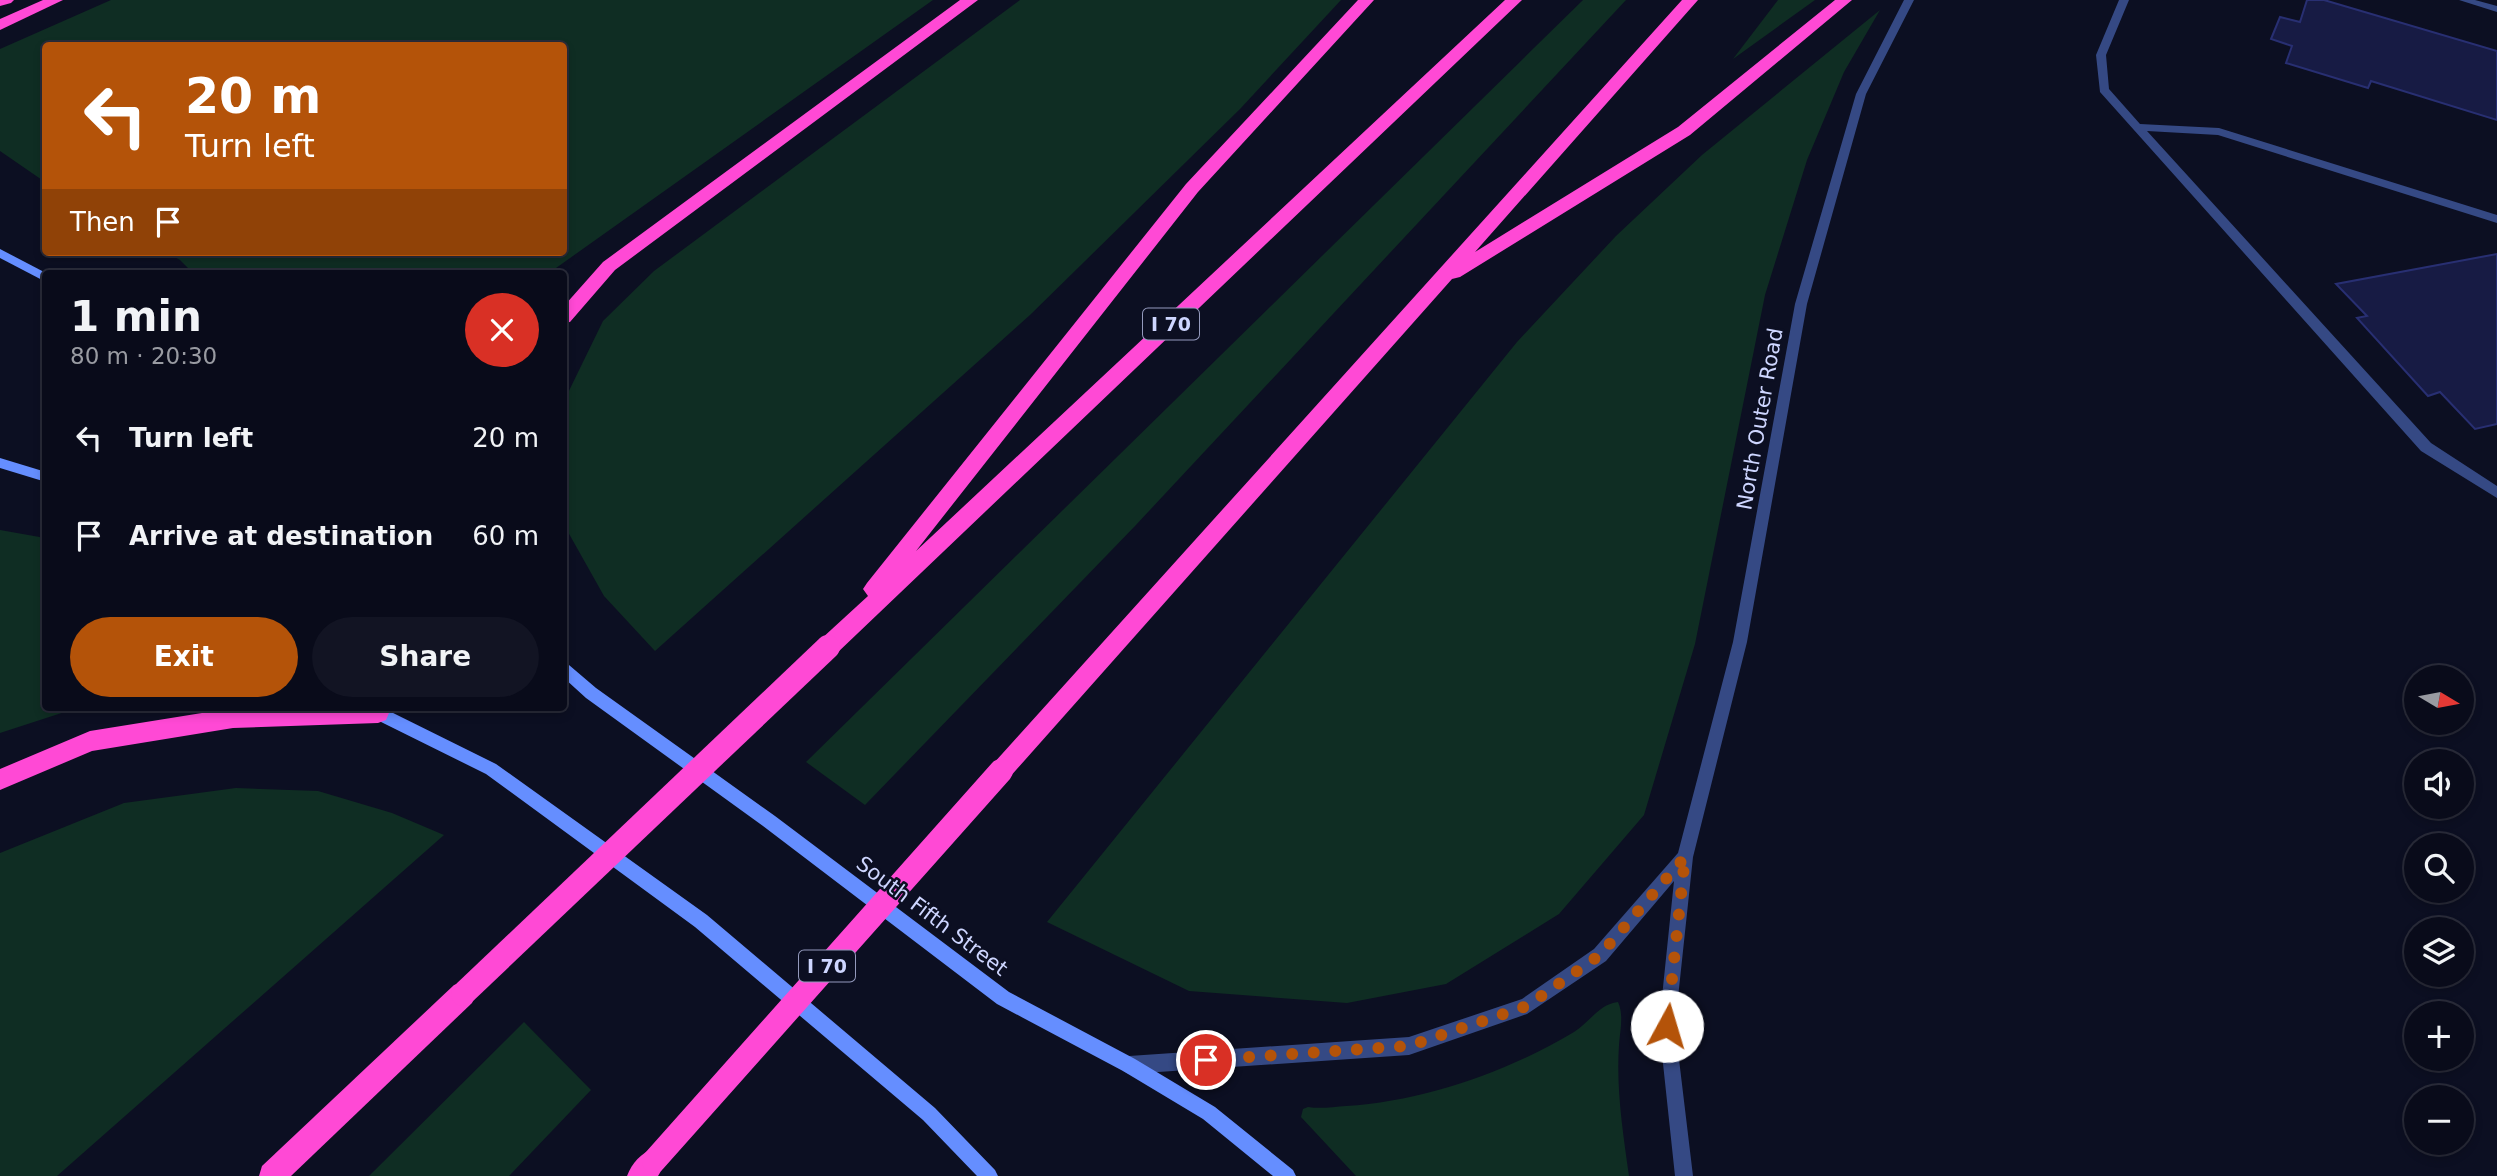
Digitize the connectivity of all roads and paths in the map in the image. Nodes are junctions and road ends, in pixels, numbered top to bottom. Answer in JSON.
{"nodes":[{"id":1,"x":6,"y":0,"type":"edge"},
{"id":2,"x":55,"y":0,"type":"edge"},
{"id":3,"x":970,"y":0,"type":"edge"},
{"id":4,"x":1366,"y":0,"type":"edge"},
{"id":5,"x":1514,"y":0,"type":"edge"},
{"id":6,"x":1690,"y":0,"type":"edge"},
{"id":7,"x":1844,"y":0,"type":"edge"},
{"id":8,"x":1909,"y":0,"type":"edge"},
{"id":9,"x":2124,"y":0,"type":"edge"},
{"id":10,"x":2465,"y":0,"type":"edge"},
{"id":11,"x":0,"y":1,"type":"edge"},
{"id":12,"x":2497,"y":9,"type":"edge"},
{"id":13,"x":0,"y":25,"type":"edge"},
{"id":14,"x":2137,"y":127,"type":"junction"},
{"id":15,"x":2497,"y":219,"type":"edge"},
{"id":16,"x":0,"y":253,"type":"edge"},
{"id":17,"x":42,"y":276,"type":"edge"},
{"id":18,"x":1434,"y":285,"type":"junction"},
{"id":19,"x":567,"y":314,"type":"edge"},
{"id":20,"x":0,"y":463,"type":"edge"},
{"id":21,"x":42,"y":476,"type":"edge"},
{"id":22,"x":2497,"y":493,"type":"edge"},
{"id":23,"x":828,"y":648,"type":"junction"},
{"id":24,"x":567,"y":672,"type":"edge"},
{"id":25,"x":356,"y":711,"type":"edge"},
{"id":26,"x":376,"y":711,"type":"edge"},
{"id":27,"x":0,"y":780,"type":"edge"},
{"id":28,"x":1685,"y":857,"type":"junction"},
{"id":29,"x":1129,"y":1065,"type":"junction"},
{"id":30,"x":647,"y":1168,"type":"edge"},
{"id":31,"x":272,"y":1176,"type":"edge"},
{"id":32,"x":989,"y":1176,"type":"edge"},
{"id":33,"x":1287,"y":1176,"type":"edge"},
{"id":34,"x":1684,"y":1176,"type":"edge"}],
"edges":[{"from":1,"to":11,"type":"highway"},
{"from":2,"to":13,"type":"highway"},
{"from":3,"to":19,"type":"highway"},
{"from":4,"to":23,"type":"highway"},
{"from":5,"to":23,"type":"highway","number":"I 70"},
{"from":6,"to":18,"type":"highway","number":"I 70"},
{"from":7,"to":18,"type":"highway"},
{"from":8,"to":28,"type":"street","name":"North Outer Road"},
{"from":9,"to":14,"type":"street"},
{"from":10,"to":12,"type":"street"},
{"from":14,"to":15,"type":"street"},
{"from":14,"to":22,"type":"street"},
{"from":16,"to":17,"type":"main road"},
{"from":18,"to":30,"type":"highway","number":"I 70","bridge":true},
{"from":20,"to":21,"type":"main road"},
{"from":23,"to":31,"type":"highway","number":"I 70","bridge":true},
{"from":24,"to":29,"type":"main road","name":"South Fifth Street"},
{"from":25,"to":27,"type":"highway"},
{"from":26,"to":32,"type":"main road"},
{"from":28,"to":29,"type":"street"},
{"from":28,"to":34,"type":"street","name":"North Outer Road"},
{"from":29,"to":33,"type":"main road","name":"South Fifth Street"}]}
